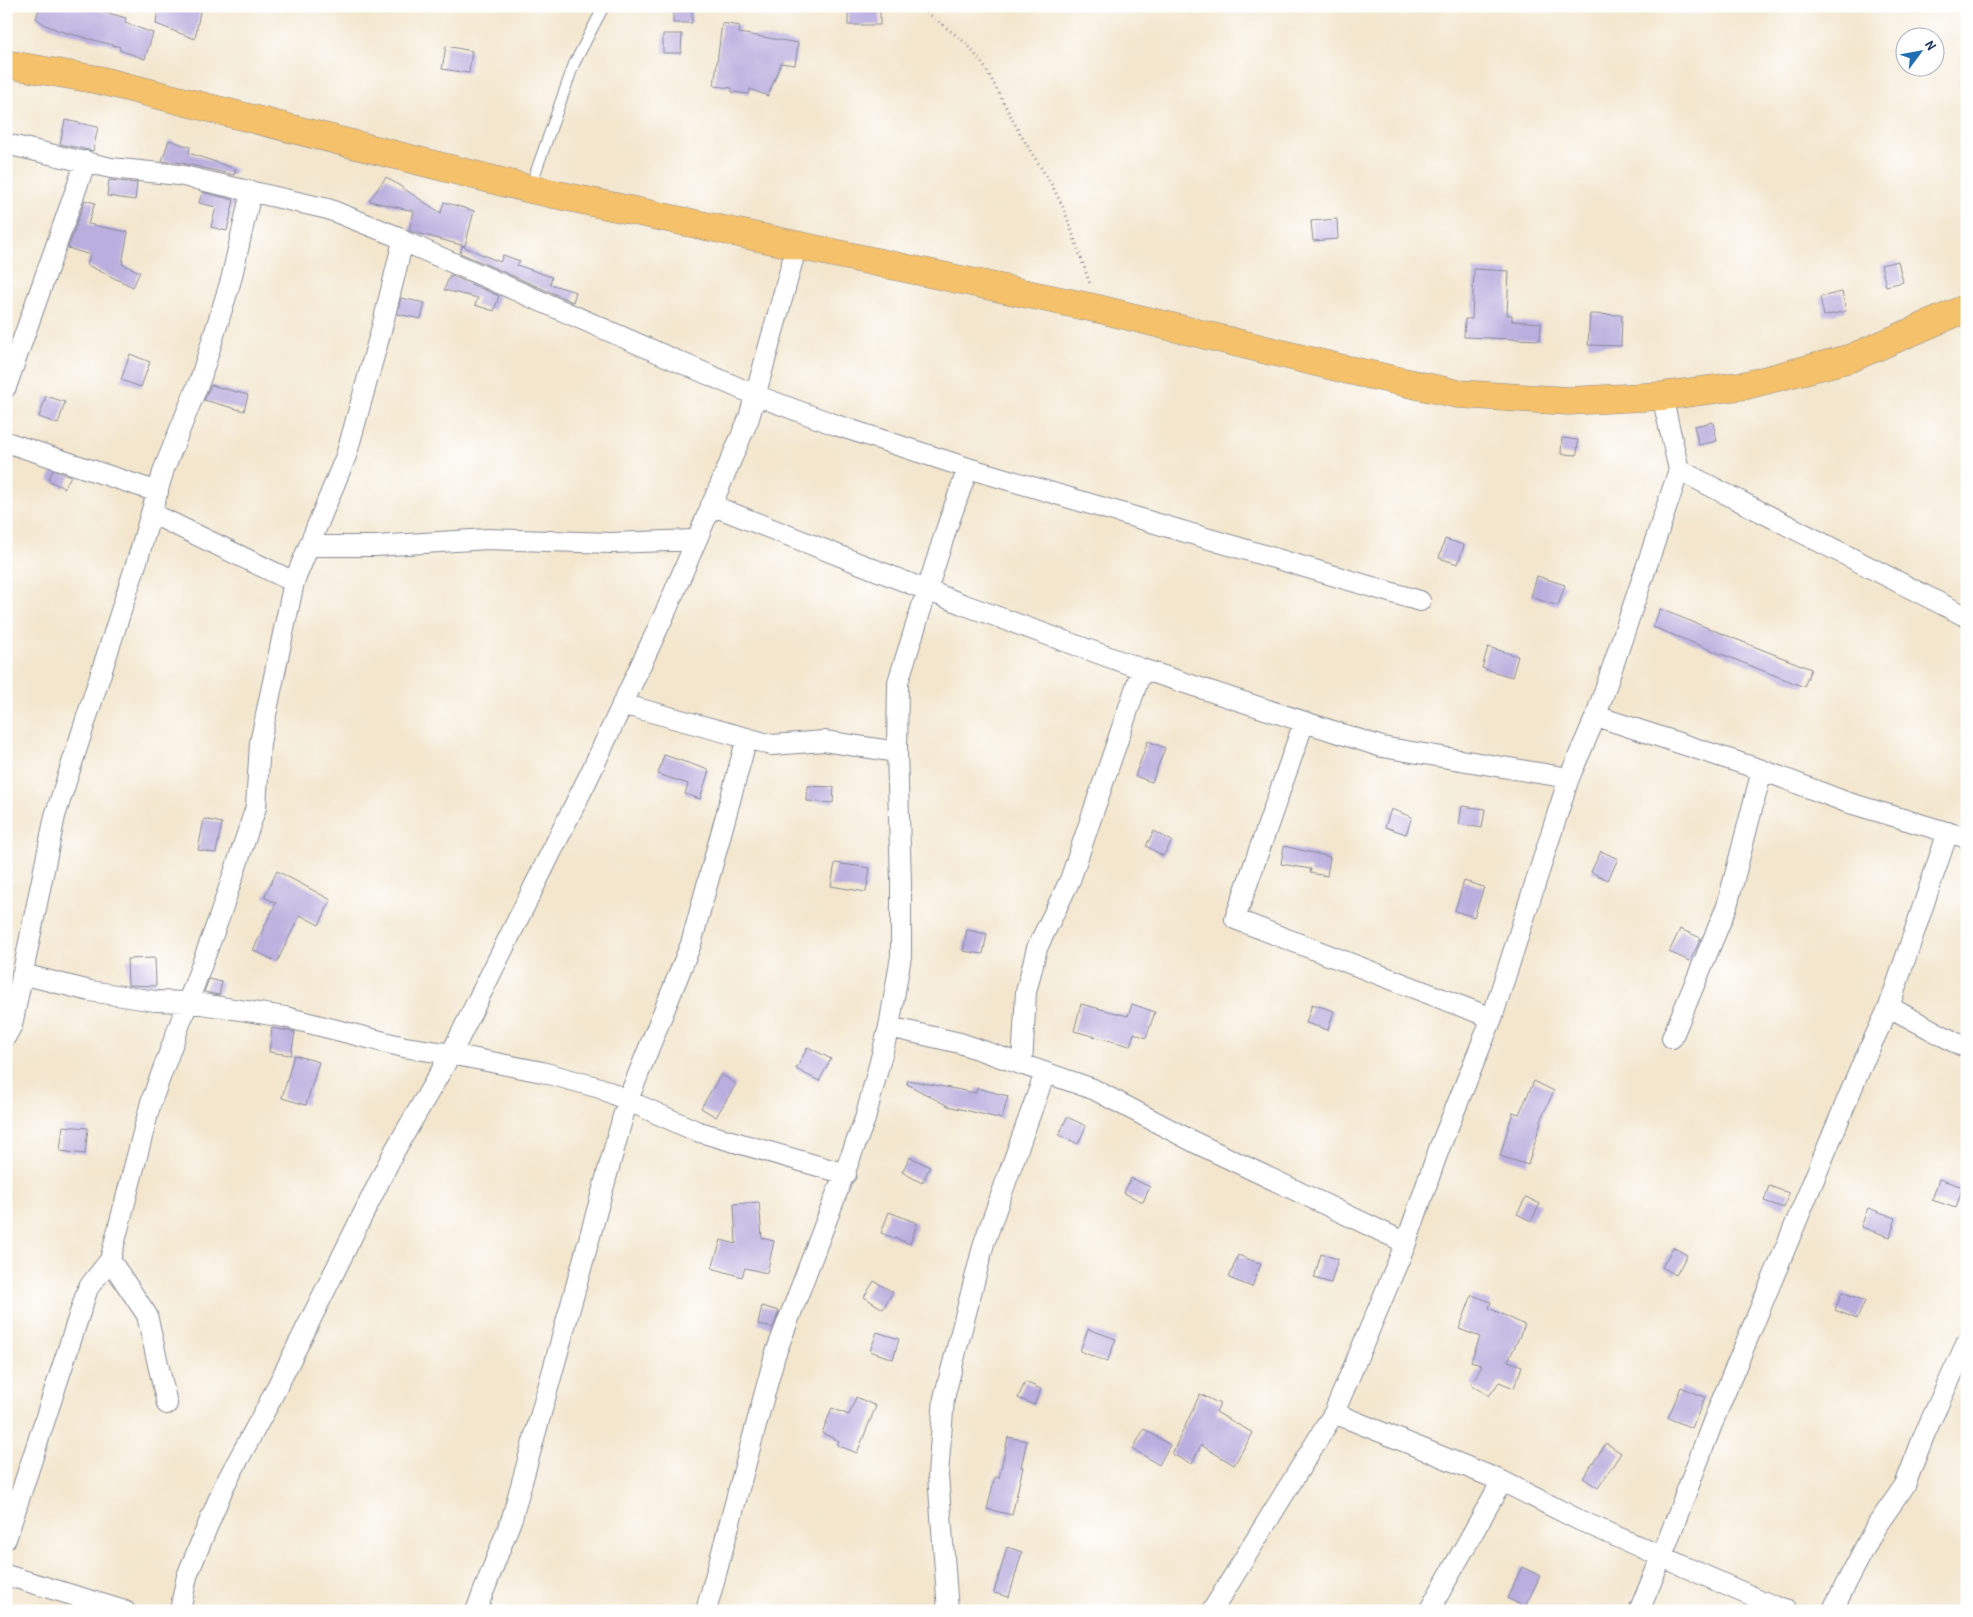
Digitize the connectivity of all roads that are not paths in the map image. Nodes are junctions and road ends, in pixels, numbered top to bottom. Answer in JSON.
{"nodes":[{"id":1,"x":604,"y":6,"type":"edge"},
{"id":2,"x":6,"y":64,"type":"edge"},
{"id":3,"x":6,"y":144,"type":"edge"},
{"id":4,"x":86,"y":161,"type":"junction"},
{"id":5,"x":530,"y":189,"type":"junction"},
{"id":6,"x":251,"y":192,"type":"junction"},
{"id":7,"x":403,"y":241,"type":"junction"},
{"id":8,"x":797,"y":245,"type":"junction"},
{"id":9,"x":1967,"y":308,"type":"edge"},
{"id":10,"x":6,"y":387,"type":"edge"},
{"id":11,"x":755,"y":395,"type":"junction"},
{"id":12,"x":1662,"y":396,"type":"junction"},
{"id":13,"x":6,"y":442,"type":"edge"},
{"id":14,"x":968,"y":468,"type":"junction"},
{"id":15,"x":1679,"y":470,"type":"junction"},
{"id":16,"x":158,"y":492,"type":"junction"},
{"id":17,"x":711,"y":505,"type":"junction"},
{"id":18,"x":151,"y":513,"type":"junction"},
{"id":19,"x":696,"y":540,"type":"junction"},
{"id":20,"x":308,"y":546,"type":"junction"},
{"id":21,"x":294,"y":582,"type":"junction"},
{"id":22,"x":927,"y":590,"type":"junction"},
{"id":23,"x":1420,"y":601,"type":"dead end"},
{"id":24,"x":1967,"y":617,"type":"edge"},
{"id":25,"x":1142,"y":669,"type":"junction"},
{"id":26,"x":622,"y":704,"type":"junction"},
{"id":27,"x":1596,"y":716,"type":"junction"},
{"id":28,"x":1304,"y":722,"type":"junction"},
{"id":29,"x":747,"y":738,"type":"junction"},
{"id":30,"x":897,"y":752,"type":"junction"},
{"id":31,"x":1762,"y":770,"type":"junction"},
{"id":32,"x":1569,"y":778,"type":"junction"},
{"id":33,"x":1958,"y":835,"type":"edge"},
{"id":34,"x":22,"y":974,"type":"junction"},
{"id":35,"x":188,"y":1002,"type":"junction"},
{"id":36,"x":1889,"y":1007,"type":"junction"},
{"id":37,"x":1492,"y":1018,"type":"junction"},
{"id":38,"x":889,"y":1027,"type":"junction"},
{"id":39,"x":6,"y":1036,"type":"edge"},
{"id":40,"x":1672,"y":1038,"type":"dead end"},
{"id":41,"x":1967,"y":1047,"type":"edge"},
{"id":42,"x":451,"y":1054,"type":"junction"},
{"id":43,"x":1022,"y":1065,"type":"junction"},
{"id":44,"x":1045,"y":1073,"type":"junction"},
{"id":45,"x":626,"y":1102,"type":"junction"},
{"id":46,"x":846,"y":1174,"type":"junction"},
{"id":47,"x":1406,"y":1243,"type":"junction"},
{"id":48,"x":110,"y":1260,"type":"junction"},
{"id":49,"x":1967,"y":1342,"type":"edge"},
{"id":50,"x":167,"y":1404,"type":"dead end"},
{"id":51,"x":1334,"y":1413,"type":"junction"},
{"id":52,"x":1502,"y":1481,"type":"junction"},
{"id":53,"x":6,"y":1538,"type":"edge"},
{"id":54,"x":1662,"y":1556,"type":"junction"},
{"id":55,"x":6,"y":1575,"type":"edge"},
{"id":56,"x":125,"y":1611,"type":"edge"},
{"id":57,"x":180,"y":1611,"type":"edge"},
{"id":58,"x":476,"y":1611,"type":"edge"},
{"id":59,"x":706,"y":1611,"type":"edge"},
{"id":60,"x":948,"y":1611,"type":"edge"},
{"id":61,"x":1212,"y":1611,"type":"edge"},
{"id":62,"x":1429,"y":1611,"type":"edge"},
{"id":63,"x":1639,"y":1611,"type":"edge"},
{"id":64,"x":1788,"y":1611,"type":"edge"},
{"id":65,"x":1832,"y":1611,"type":"edge"}],
"edges":[{"from":1,"to":5,"type":"lane"},
{"from":2,"to":5,"type":"highway"},
{"from":3,"to":4,"type":"street"},
{"from":4,"to":6,"type":"street"},
{"from":4,"to":10,"type":"street"},
{"from":5,"to":8,"type":"highway"},
{"from":6,"to":7,"type":"street"},
{"from":6,"to":16,"type":"street"},
{"from":7,"to":11,"type":"street"},
{"from":7,"to":20,"type":"street"},
{"from":8,"to":11,"type":"street"},
{"from":8,"to":12,"type":"highway"},
{"from":9,"to":12,"type":"highway"},
{"from":11,"to":14,"type":"street"},
{"from":11,"to":17,"type":"street"},
{"from":12,"to":15,"type":"street"},
{"from":13,"to":16,"type":"street"},
{"from":14,"to":22,"type":"street"},
{"from":14,"to":23,"type":"street"},
{"from":15,"to":24,"type":"street"},
{"from":15,"to":27,"type":"street"},
{"from":16,"to":18,"type":"street"},
{"from":17,"to":19,"type":"street"},
{"from":17,"to":22,"type":"street"},
{"from":18,"to":21,"type":"street"},
{"from":18,"to":34,"type":"street"},
{"from":19,"to":20,"type":"street"},
{"from":19,"to":26,"type":"street"},
{"from":20,"to":21,"type":"street"},
{"from":21,"to":35,"type":"street"},
{"from":22,"to":25,"type":"street"},
{"from":22,"to":30,"type":"street"},
{"from":25,"to":28,"type":"street"},
{"from":25,"to":43,"type":"street"},
{"from":26,"to":29,"type":"street"},
{"from":26,"to":42,"type":"street"},
{"from":27,"to":31,"type":"street"},
{"from":27,"to":32,"type":"street"},
{"from":28,"to":32,"type":"street"},
{"from":28,"to":37,"type":"street"},
{"from":29,"to":30,"type":"street"},
{"from":29,"to":45,"type":"street"},
{"from":30,"to":38,"type":"street"},
{"from":31,"to":33,"type":"street"},
{"from":31,"to":40,"type":"street"},
{"from":32,"to":37,"type":"street"},
{"from":33,"to":36,"type":"street"},
{"from":34,"to":35,"type":"street"},
{"from":34,"to":39,"type":"street"},
{"from":35,"to":42,"type":"street"},
{"from":35,"to":48,"type":"street"},
{"from":36,"to":41,"type":"street"},
{"from":36,"to":54,"type":"street"},
{"from":37,"to":47,"type":"street"},
{"from":38,"to":43,"type":"street"},
{"from":38,"to":46,"type":"street"},
{"from":42,"to":45,"type":"street"},
{"from":42,"to":57,"type":"street"},
{"from":43,"to":44,"type":"street"},
{"from":44,"to":47,"type":"street"},
{"from":44,"to":60,"type":"street"},
{"from":45,"to":46,"type":"street"},
{"from":45,"to":58,"type":"street"},
{"from":46,"to":59,"type":"street"},
{"from":47,"to":51,"type":"street"},
{"from":48,"to":50,"type":"street"},
{"from":48,"to":53,"type":"street"},
{"from":49,"to":65,"type":"street"},
{"from":51,"to":52,"type":"street"},
{"from":51,"to":61,"type":"street"},
{"from":52,"to":54,"type":"street"},
{"from":52,"to":62,"type":"street"},
{"from":54,"to":63,"type":"street"},
{"from":54,"to":64,"type":"street"},
{"from":55,"to":56,"type":"street"}]}
